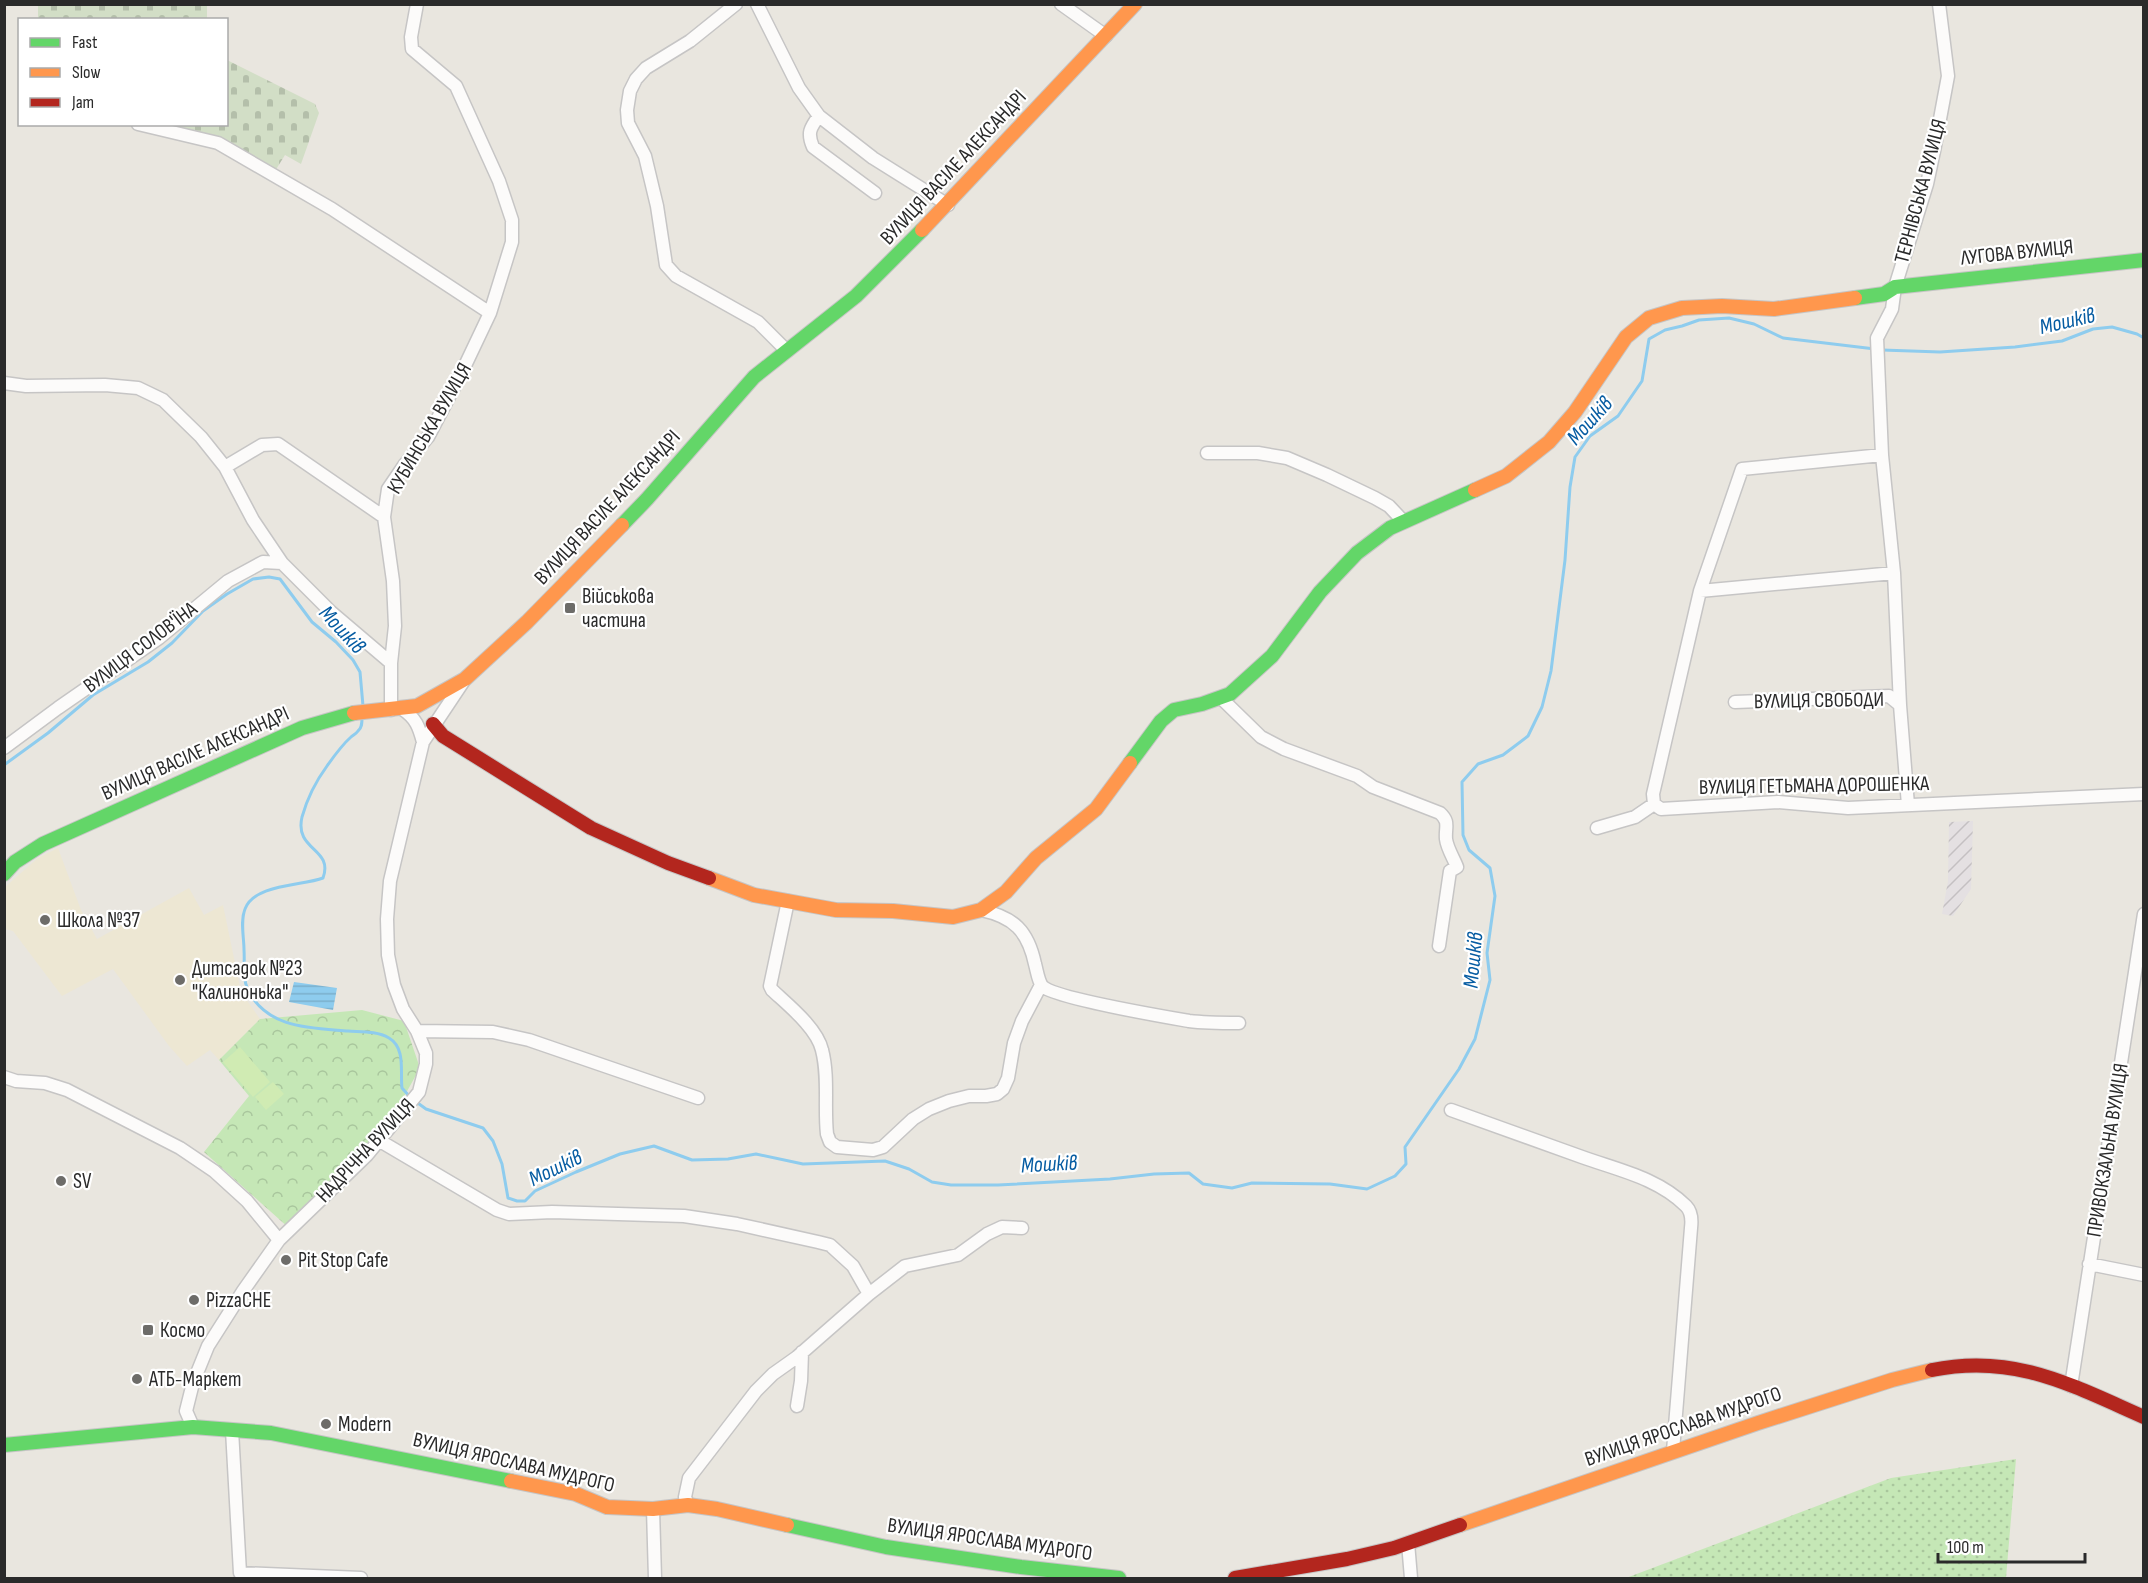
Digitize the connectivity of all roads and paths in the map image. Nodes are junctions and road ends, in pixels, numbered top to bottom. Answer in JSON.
{"nodes":[{"id":1,"x":417,"y":4,"type":"edge"},
{"id":2,"x":736,"y":4,"type":"edge"},
{"id":3,"x":757,"y":4,"type":"edge"},
{"id":4,"x":1061,"y":4,"type":"edge"},
{"id":5,"x":1135,"y":4,"type":"edge"},
{"id":6,"x":1939,"y":4,"type":"edge"},
{"id":7,"x":1106,"y":36,"type":"junction"},
{"id":8,"x":819,"y":116,"type":"junction"},
{"id":9,"x":146,"y":126,"type":"edge"},
{"id":10,"x":875,"y":193,"type":"dead end"},
{"id":11,"x":948,"y":205,"type":"junction"},
{"id":12,"x":2144,"y":260,"type":"edge"},
{"id":13,"x":1895,"y":287,"type":"junction"},
{"id":14,"x":490,"y":313,"type":"junction"},
{"id":15,"x":788,"y":351,"type":"junction"},
{"id":16,"x":4,"y":383,"type":"edge"},
{"id":17,"x":1207,"y":453,"type":"dead end"},
{"id":18,"x":1882,"y":455,"type":"junction"},
{"id":19,"x":225,"y":467,"type":"junction"},
{"id":20,"x":384,"y":517,"type":"junction"},
{"id":21,"x":1404,"y":522,"type":"junction"},
{"id":22,"x":282,"y":563,"type":"junction"},
{"id":23,"x":1894,"y":573,"type":"junction"},
{"id":24,"x":1700,"y":591,"type":"junction"},
{"id":25,"x":391,"y":663,"type":"junction"},
{"id":26,"x":465,"y":679,"type":"junction"},
{"id":27,"x":1221,"y":698,"type":"junction"},
{"id":28,"x":1735,"y":702,"type":"dead end"},
{"id":29,"x":1900,"y":705,"type":"junction"},
{"id":30,"x":397,"y":709,"type":"junction"},
{"id":31,"x":433,"y":724,"type":"junction"},
{"id":32,"x":423,"y":742,"type":"junction"},
{"id":33,"x":4,"y":748,"type":"edge"},
{"id":34,"x":2144,"y":794,"type":"edge"},
{"id":35,"x":1654,"y":804,"type":"junction"},
{"id":36,"x":1908,"y":805,"type":"junction"},
{"id":37,"x":1597,"y":828,"type":"dead end"},
{"id":38,"x":10,"y":861,"type":"edge"},
{"id":39,"x":4,"y":874,"type":"edge"},
{"id":40,"x":788,"y":901,"type":"junction"},
{"id":41,"x":981,"y":910,"type":"junction"},
{"id":42,"x":2144,"y":914,"type":"edge"},
{"id":43,"x":1439,"y":946,"type":"dead end"},
{"id":44,"x":1041,"y":985,"type":"junction"},
{"id":45,"x":1239,"y":1023,"type":"dead end"},
{"id":46,"x":417,"y":1031,"type":"junction"},
{"id":47,"x":4,"y":1077,"type":"edge"},
{"id":48,"x":698,"y":1098,"type":"dead end"},
{"id":49,"x":1451,"y":1110,"type":"dead end"},
{"id":50,"x":380,"y":1141,"type":"junction"},
{"id":51,"x":1022,"y":1228,"type":"dead end"},
{"id":52,"x":279,"y":1240,"type":"junction"},
{"id":53,"x":2089,"y":1264,"type":"junction"},
{"id":54,"x":2144,"y":1275,"type":"edge"},
{"id":55,"x":869,"y":1294,"type":"junction"},
{"id":56,"x":802,"y":1352,"type":"junction"},
{"id":57,"x":2071,"y":1386,"type":"junction"},
{"id":58,"x":797,"y":1406,"type":"dead end"},
{"id":59,"x":2144,"y":1417,"type":"edge"},
{"id":60,"x":193,"y":1427,"type":"junction"},
{"id":61,"x":232,"y":1430,"type":"junction"},
{"id":62,"x":4,"y":1445,"type":"edge"},
{"id":63,"x":1673,"y":1451,"type":"junction"},
{"id":64,"x":688,"y":1505,"type":"junction"},
{"id":65,"x":653,"y":1509,"type":"junction"},
{"id":66,"x":1408,"y":1543,"type":"junction"},
{"id":67,"x":1020,"y":1573,"type":"edge"},
{"id":68,"x":240,"y":1576,"type":"edge"},
{"id":69,"x":361,"y":1578,"type":"edge"},
{"id":70,"x":655,"y":1578,"type":"edge"},
{"id":71,"x":1119,"y":1578,"type":"edge"},
{"id":72,"x":1235,"y":1578,"type":"edge"},
{"id":73,"x":1410,"y":1578,"type":"edge"}],
"edges":[{"from":1,"to":14,"type":"street","name":"КУБИНСЬКА ВУЛИЦЯ"},
{"from":2,"to":15,"type":"street"},
{"from":3,"to":8,"type":"street"},
{"from":4,"to":7,"type":"street"},
{"from":5,"to":7,"type":"main road","name":"ВУЛИЦЯ ВАСІЛЕ АЛЕКСАНДРІ"},
{"from":6,"to":13,"type":"street","name":"ТЕРНІВСЬКА ВУЛИЦЯ"},
{"from":7,"to":11,"type":"main road","name":"ВУЛИЦЯ ВАСІЛЕ АЛЕКСАНДРІ"},
{"from":8,"to":10,"type":"street"},
{"from":8,"to":11,"type":"street"},
{"from":9,"to":14,"type":"street"},
{"from":11,"to":15,"type":"main road","name":"ВУЛИЦЯ ВАСІЛЕ АЛЕКСАНДРІ"},
{"from":12,"to":13,"type":"main road","name":"ЛУГОВА ВУЛИЦЯ"},
{"from":13,"to":18,"type":"street","name":"ТЕРНІВСЬКА ВУЛИЦЯ"},
{"from":13,"to":21,"type":"main road"},
{"from":14,"to":20,"type":"street","name":"КУБИНСЬКА ВУЛИЦЯ"},
{"from":15,"to":26,"type":"main road","name":"ВУЛИЦЯ ВАСІЛЕ АЛЕКСАНДРІ"},
{"from":16,"to":19,"type":"street"},
{"from":17,"to":21,"type":"street"},
{"from":18,"to":23,"type":"street"},
{"from":18,"to":24,"type":"street"},
{"from":19,"to":20,"type":"street"},
{"from":19,"to":22,"type":"street"},
{"from":20,"to":25,"type":"street","name":"КУБИНСЬКА ВУЛИЦЯ"},
{"from":21,"to":27,"type":"main road"},
{"from":22,"to":25,"type":"street"},
{"from":22,"to":33,"type":"street","name":"ВУЛИЦЯ СОЛОВ'ЇНА"},
{"from":23,"to":24,"type":"street"},
{"from":23,"to":29,"type":"street"},
{"from":24,"to":35,"type":"street"},
{"from":25,"to":30,"type":"street","name":"КУБИНСЬКА ВУЛИЦЯ"},
{"from":26,"to":30,"type":"main road","name":"ВУЛИЦЯ ВАСІЛЕ АЛЕКСАНДРІ"},
{"from":26,"to":31,"type":"street","name":"НАДРІЧНА ВУЛИЦЯ"},
{"from":27,"to":41,"type":"main road"},
{"from":27,"to":43,"type":"street"},
{"from":28,"to":29,"type":"street","name":"ВУЛИЦЯ СВОБОДИ"},
{"from":29,"to":36,"type":"street"},
{"from":30,"to":32,"type":"street"},
{"from":30,"to":38,"type":"main road","name":"ВУЛИЦЯ ВАСІЛЕ АЛЕКСАНДРІ"},
{"from":31,"to":32,"type":"street","name":"НАДРІЧНА ВУЛИЦЯ"},
{"from":31,"to":40,"type":"main road"},
{"from":32,"to":46,"type":"street","name":"НАДРІЧНА ВУЛИЦЯ"},
{"from":34,"to":36,"type":"street","name":"ВУЛИЦЯ ГЕТЬМАНА ДОРОШЕНКА"},
{"from":35,"to":36,"type":"street","name":"ВУЛИЦЯ ГЕТЬМАНА ДОРОШЕНКА"},
{"from":35,"to":37,"type":"street"},
{"from":38,"to":39,"type":"main road","name":"ВУЛИЦЯ ВАСІЛЕ АЛЕКСАНДРІ"},
{"from":40,"to":41,"type":"main road"},
{"from":40,"to":44,"type":"street"},
{"from":41,"to":44,"type":"street"},
{"from":42,"to":53,"type":"street","name":"ПРИВОКЗАЛЬНА ВУЛИЦЯ"},
{"from":44,"to":45,"type":"street"},
{"from":46,"to":48,"type":"street"},
{"from":46,"to":50,"type":"street","name":"НАДРІЧНА ВУЛИЦЯ"},
{"from":47,"to":52,"type":"street"},
{"from":49,"to":63,"type":"street"},
{"from":50,"to":52,"type":"street","name":"НАДРІЧНА ВУЛИЦЯ"},
{"from":50,"to":55,"type":"street"},
{"from":51,"to":55,"type":"street"},
{"from":52,"to":60,"type":"street","name":"НАДРІЧНА ВУЛИЦЯ"},
{"from":53,"to":54,"type":"street"},
{"from":53,"to":57,"type":"street","name":"ПРИВОКЗАЛЬНА ВУЛИЦЯ"},
{"from":55,"to":56,"type":"street"},
{"from":56,"to":58,"type":"street"},
{"from":56,"to":64,"type":"street"},
{"from":57,"to":59,"type":"main road","name":"ВУЛИЦЯ ЯРОСЛАВА МУДРОГО"},
{"from":57,"to":63,"type":"main road","name":"ВУЛИЦЯ ЯРОСЛАВА МУДРОГО"},
{"from":60,"to":61,"type":"main road","name":"ВУЛИЦЯ ЯРОСЛАВА МУДРОГО"},
{"from":60,"to":62,"type":"main road","name":"ВУЛИЦЯ ЯРОСЛАВА МУДРОГО"},
{"from":61,"to":65,"type":"main road","name":"ВУЛИЦЯ ЯРОСЛАВА МУДРОГО"},
{"from":61,"to":68,"type":"street"},
{"from":63,"to":66,"type":"main road","name":"ВУЛИЦЯ ЯРОСЛАВА МУДРОГО"},
{"from":64,"to":65,"type":"main road","name":"ВУЛИЦЯ ЯРОСЛАВА МУДРОГО"},
{"from":64,"to":67,"type":"main road","name":"ВУЛИЦЯ ЯРОСЛАВА МУДРОГО"},
{"from":65,"to":70,"type":"street"},
{"from":66,"to":72,"type":"main road","name":"ВУЛИЦЯ ЯРОСЛАВА МУДРОГО"},
{"from":66,"to":73,"type":"street"},
{"from":67,"to":71,"type":"main road","name":"ВУЛИЦЯ ЯРОСЛАВА МУДРОГО"},
{"from":68,"to":69,"type":"street"}]}
